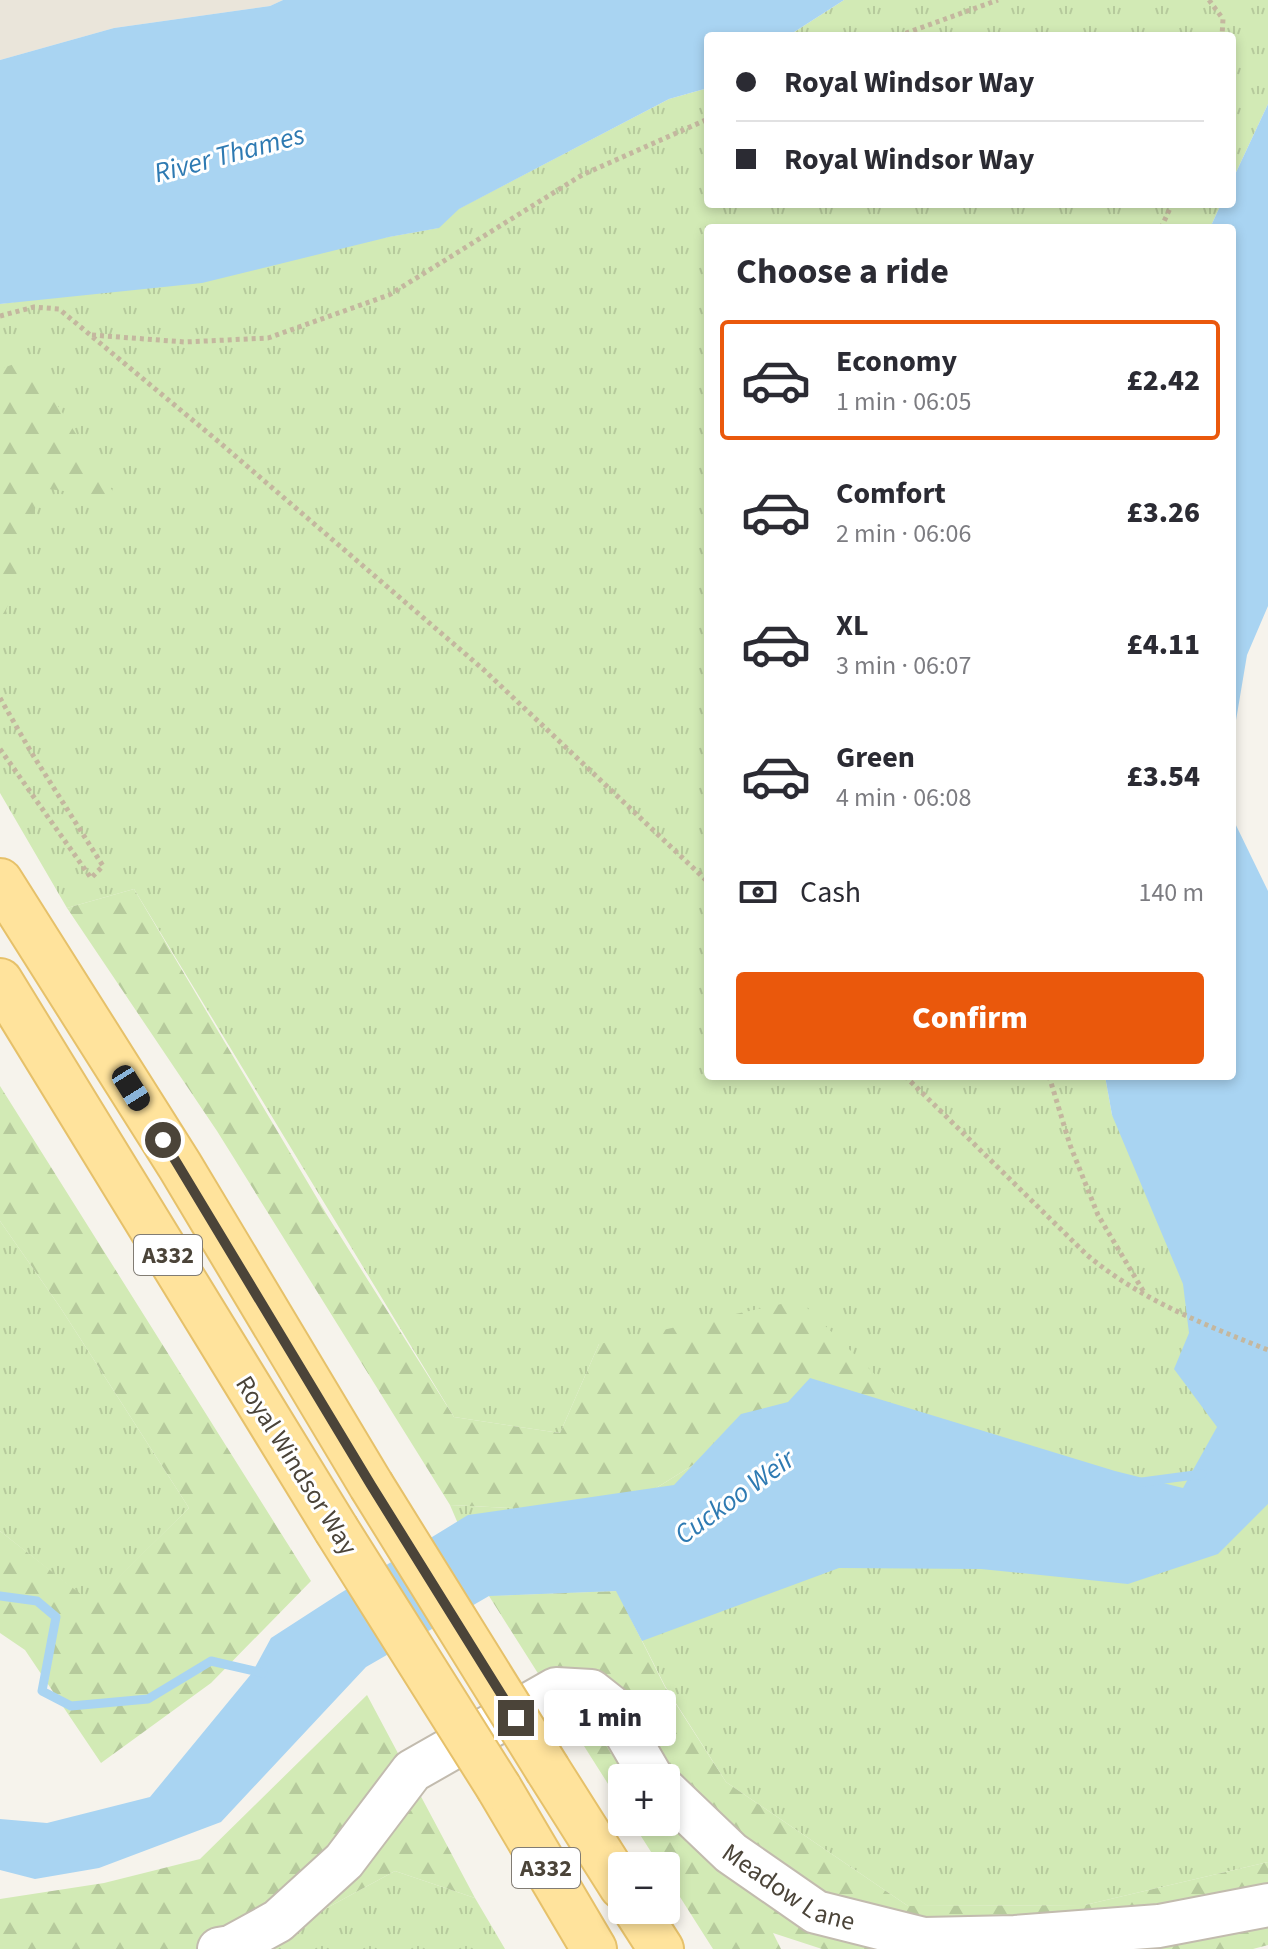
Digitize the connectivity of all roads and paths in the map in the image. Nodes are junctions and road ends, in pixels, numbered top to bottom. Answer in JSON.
{"nodes":[{"id":1,"x":998,"y":0,"type":"edge"},
{"id":2,"x":1209,"y":0,"type":"edge"},
{"id":3,"x":909,"y":32,"type":"edge"},
{"id":4,"x":1222,"y":32,"type":"edge"},
{"id":5,"x":704,"y":121,"type":"edge"},
{"id":6,"x":0,"y":316,"type":"edge"},
{"id":7,"x":91,"y":335,"type":"junction"},
{"id":8,"x":0,"y":698,"type":"edge"},
{"id":9,"x":0,"y":749,"type":"edge"},
{"id":10,"x":704,"y":878,"type":"edge"},
{"id":11,"x":0,"y":881,"type":"edge"},
{"id":12,"x":0,"y":981,"type":"edge"},
{"id":13,"x":909,"y":1080,"type":"edge"},
{"id":14,"x":1050,"y":1080,"type":"edge"},
{"id":15,"x":1147,"y":1296,"type":"junction"},
{"id":16,"x":1268,"y":1350,"type":"edge"},
{"id":17,"x":644,"y":1764,"type":"edge"},
{"id":18,"x":680,"y":1804,"type":"edge"},
{"id":19,"x":608,"y":1865,"type":"edge"},
{"id":20,"x":1268,"y":1905,"type":"edge"},
{"id":21,"x":645,"y":1924,"type":"edge"},
{"id":22,"x":219,"y":1949,"type":"edge"},
{"id":23,"x":594,"y":1949,"type":"edge"},
{"id":24,"x":661,"y":1949,"type":"edge"}],
"edges":[{"from":1,"to":3,"type":"path"},
{"from":2,"to":4,"type":"path"},
{"from":5,"to":7,"type":"path"},
{"from":6,"to":7,"type":"path"},
{"from":7,"to":10,"type":"path"},
{"from":8,"to":9,"type":"path"},
{"from":11,"to":19,"type":"main road","name":"Royal Windsor Way","number":"A332","bridge":true},
{"from":12,"to":23,"type":"main road","name":"Royal Windsor Way","number":"A332","bridge":true},
{"from":13,"to":15,"type":"path"},
{"from":14,"to":15,"type":"path"},
{"from":15,"to":16,"type":"path"},
{"from":17,"to":22,"type":"lane"},
{"from":18,"to":20,"type":"lane","name":"Meadow Lane"},
{"from":21,"to":24,"type":"main road"}]}
